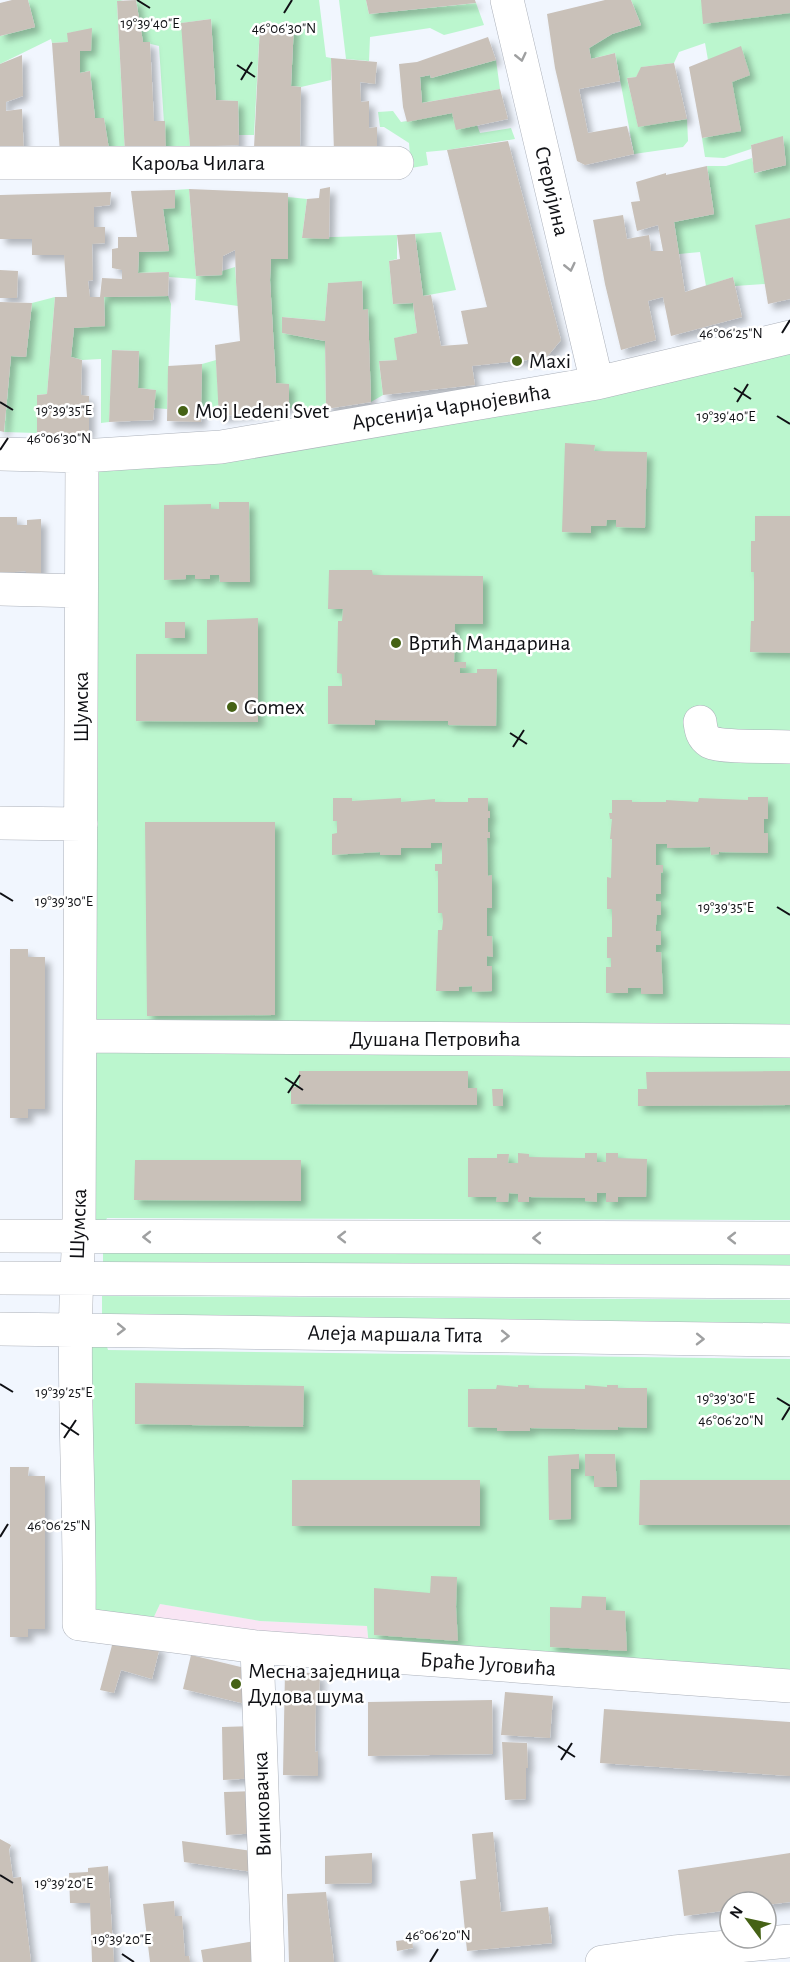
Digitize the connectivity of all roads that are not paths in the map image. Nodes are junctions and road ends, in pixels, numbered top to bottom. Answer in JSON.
{"nodes":[{"id":1,"x":507,"y":0,"type":"edge"},
{"id":2,"x":0,"y":163,"type":"edge"},
{"id":3,"x":397,"y":163,"type":"dead end"},
{"id":4,"x":790,"y":337,"type":"edge"},
{"id":5,"x":597,"y":383,"type":"junction"},
{"id":6,"x":0,"y":454,"type":"edge"},
{"id":7,"x":82,"y":456,"type":"junction"},
{"id":8,"x":0,"y":589,"type":"edge"},
{"id":9,"x":81,"y":591,"type":"junction"},
{"id":10,"x":700,"y":722,"type":"dead end"},
{"id":11,"x":790,"y":747,"type":"edge"},
{"id":12,"x":0,"y":823,"type":"edge"},
{"id":13,"x":81,"y":824,"type":"junction"},
{"id":14,"x":80,"y":1036,"type":"junction"},
{"id":15,"x":790,"y":1041,"type":"edge"},
{"id":16,"x":0,"y":1236,"type":"edge"},
{"id":17,"x":80,"y":1236,"type":"junction"},
{"id":18,"x":790,"y":1238,"type":"edge"},
{"id":19,"x":0,"y":1278,"type":"edge"},
{"id":20,"x":76,"y":1278,"type":"junction"},
{"id":21,"x":790,"y":1282,"type":"edge"},
{"id":22,"x":0,"y":1329,"type":"edge"},
{"id":23,"x":75,"y":1329,"type":"junction"},
{"id":24,"x":790,"y":1340,"type":"edge"},
{"id":25,"x":79,"y":1624,"type":"joint"},
{"id":26,"x":257,"y":1647,"type":"junction"},
{"id":27,"x":790,"y":1686,"type":"edge"},
{"id":28,"x":790,"y":1941,"type":"edge"},
{"id":29,"x":268,"y":1962,"type":"edge"},
{"id":30,"x":602,"y":1962,"type":"edge"}],
"edges":[{"from":1,"to":5,"type":"street","name":"Стеријина","one_way":true},
{"from":2,"to":3,"type":"street","name":"Кароља Чилага"},
{"from":4,"to":5,"type":"street","name":"Арсенија Чарнојевића"},
{"from":5,"to":7,"type":"street","name":"Арсенија Чарнојевића"},
{"from":6,"to":7,"type":"street","name":"Арсенија Чарнојевића"},
{"from":7,"to":9,"type":"street","name":"Шумска"},
{"from":8,"to":9,"type":"street"},
{"from":9,"to":13,"type":"street","name":"Шумска"},
{"from":10,"to":11,"type":"street"},
{"from":12,"to":13,"type":"street"},
{"from":13,"to":14,"type":"street","name":"Шумска"},
{"from":14,"to":15,"type":"street","name":"Душана Петровића"},
{"from":14,"to":17,"type":"street","name":"Шумска"},
{"from":16,"to":17,"type":"street"},
{"from":18,"to":17,"type":"street","one_way":true},
{"from":17,"to":20,"type":"street","name":"Шумска"},
{"from":19,"to":20,"type":"street"},
{"from":20,"to":21,"type":"street"},
{"from":20,"to":23,"type":"street","name":"Шумска"},
{"from":22,"to":23,"type":"street","name":"Алеја маршала Тита"},
{"from":23,"to":24,"type":"street","name":"Алеја маршала Тита","one_way":true},
{"from":23,"to":25,"type":"street","name":"Шумска"},
{"from":25,"to":26,"type":"street","name":"Браће Југовића"},
{"from":26,"to":27,"type":"street","name":"Браће Југовића"},
{"from":26,"to":29,"type":"street","name":"Винковачка"},
{"from":28,"to":30,"type":"street"}]}
